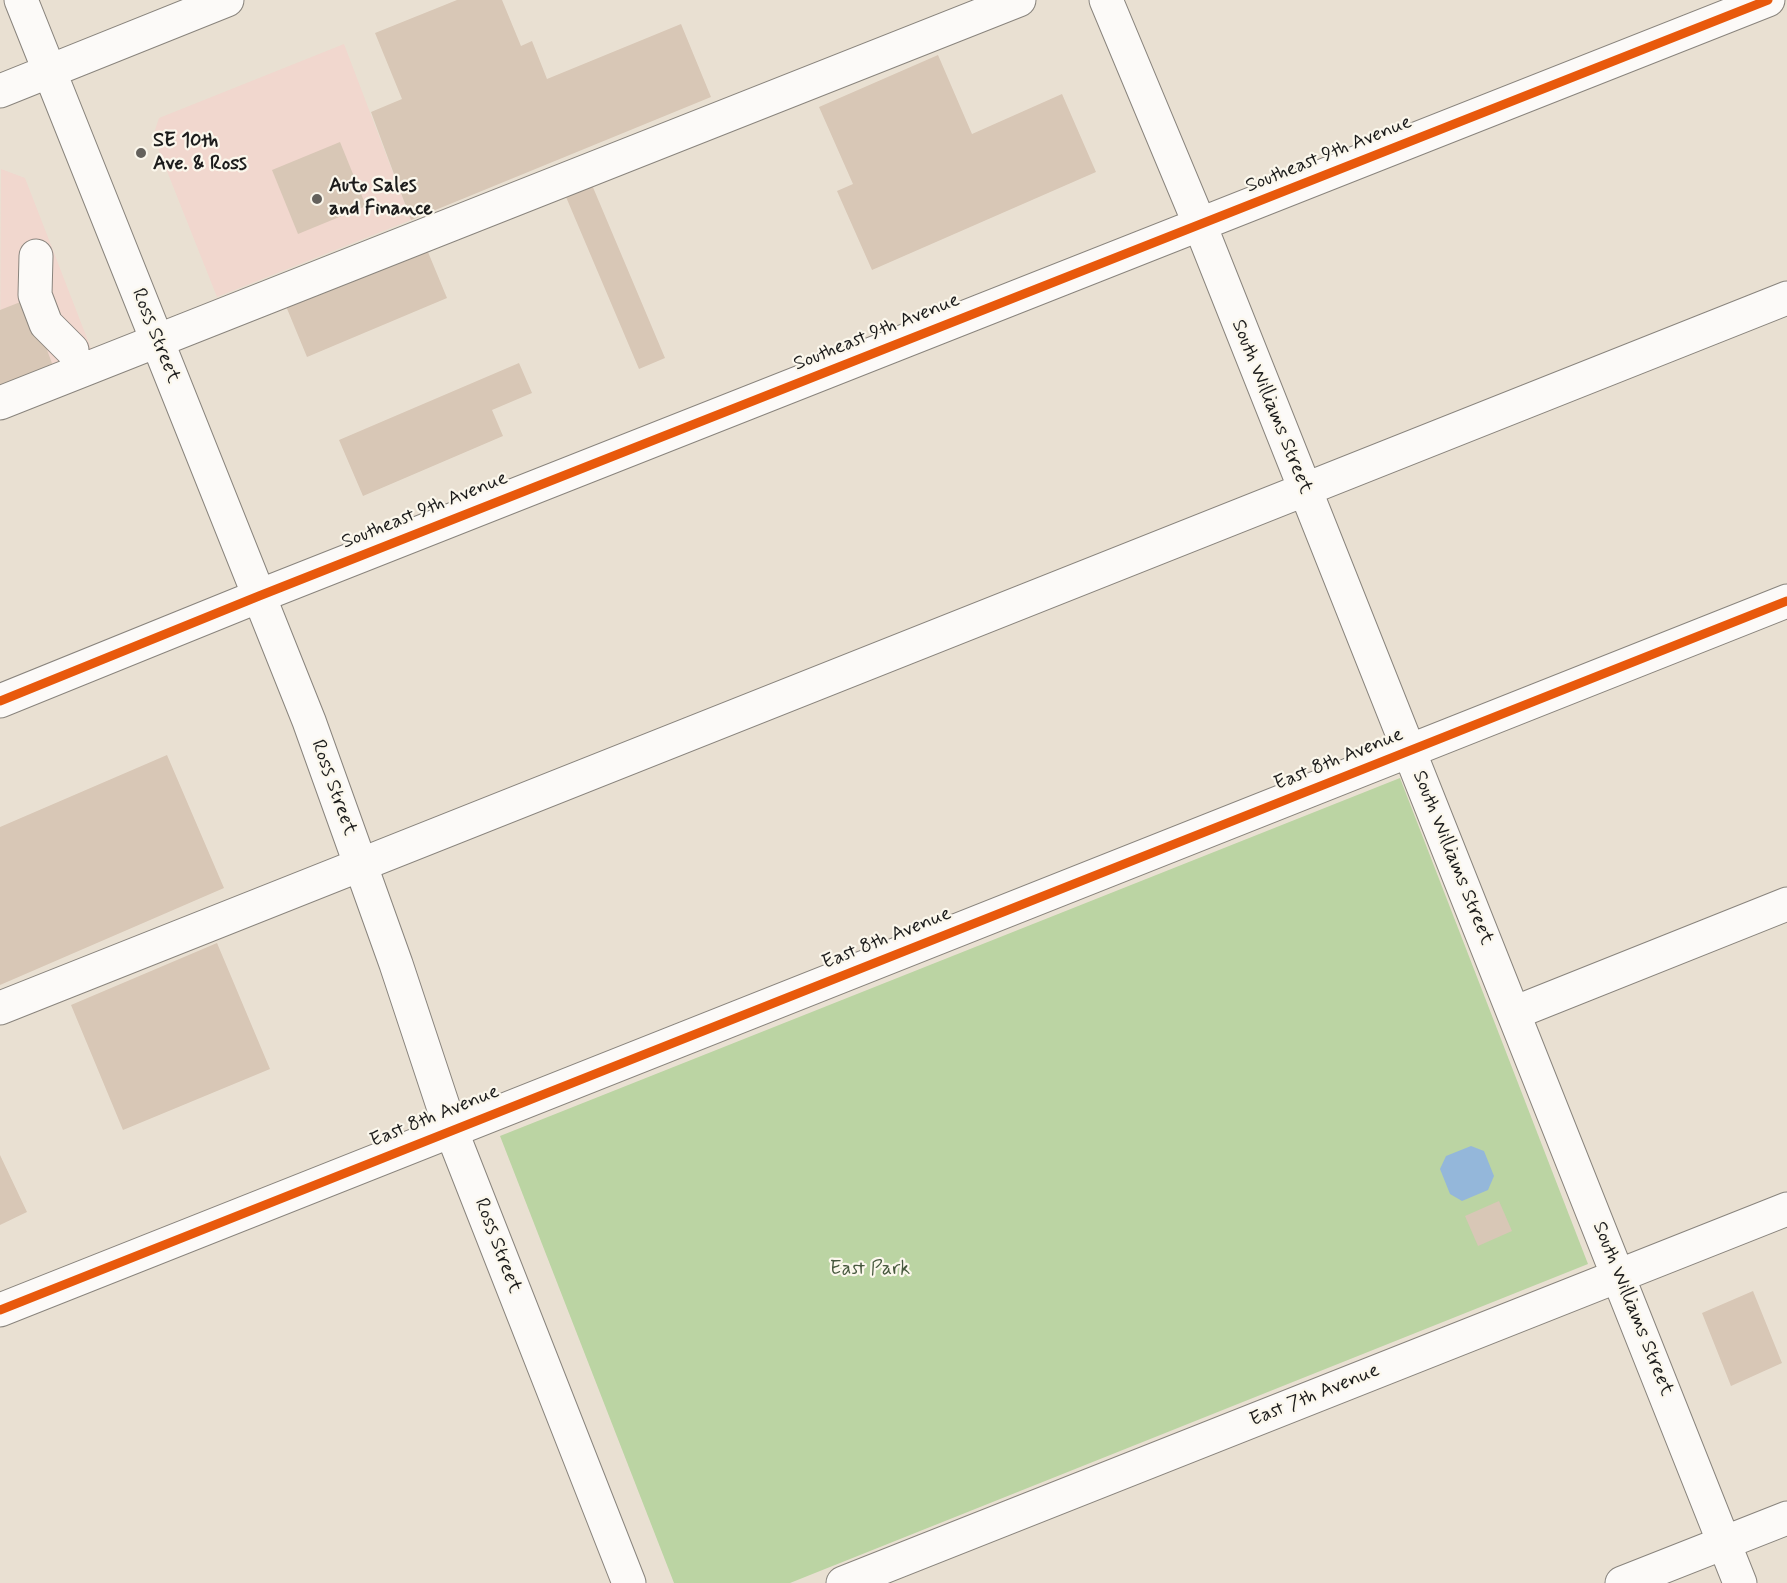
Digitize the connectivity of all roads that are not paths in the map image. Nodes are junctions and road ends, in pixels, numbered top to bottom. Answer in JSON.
{"nodes":[{"id":1,"x":21,"y":0,"type":"edge"},
{"id":2,"x":227,"y":0,"type":"edge"},
{"id":3,"x":1019,"y":0,"type":"edge"},
{"id":4,"x":1107,"y":0,"type":"edge"},
{"id":5,"x":1768,"y":0,"type":"edge"},
{"id":6,"x":50,"y":71,"type":"junction"},
{"id":7,"x":0,"y":91,"type":"edge"},
{"id":8,"x":1200,"y":225,"type":"junction"},
{"id":9,"x":36,"y":256,"type":"dead end"},
{"id":10,"x":1787,"y":298,"type":"edge"},
{"id":11,"x":157,"y":341,"type":"junction"},
{"id":12,"x":72,"y":350,"type":"dead end"},
{"id":13,"x":0,"y":403,"type":"edge"},
{"id":14,"x":1304,"y":490,"type":"junction"},
{"id":15,"x":260,"y":596,"type":"junction"},
{"id":16,"x":1787,"y":601,"type":"edge"},
{"id":17,"x":0,"y":701,"type":"edge"},
{"id":18,"x":1410,"y":752,"type":"junction"},
{"id":19,"x":360,"y":865,"type":"junction"},
{"id":20,"x":1787,"y":904,"type":"edge"},
{"id":21,"x":0,"y":1008,"type":"edge"},
{"id":22,"x":1514,"y":1013,"type":"junction"},
{"id":23,"x":451,"y":1130,"type":"junction"},
{"id":24,"x":1787,"y":1209,"type":"edge"},
{"id":25,"x":1618,"y":1276,"type":"junction"},
{"id":26,"x":0,"y":1310,"type":"edge"},
{"id":27,"x":1787,"y":1518,"type":"edge"},
{"id":28,"x":1725,"y":1543,"type":"junction"},
{"id":29,"x":629,"y":1583,"type":"edge"},
{"id":30,"x":843,"y":1583,"type":"edge"},
{"id":31,"x":1622,"y":1583,"type":"edge"},
{"id":32,"x":1740,"y":1583,"type":"edge"}],
"edges":[{"from":1,"to":6,"type":"street","name":"Ross Street"},
{"from":2,"to":6,"type":"street"},
{"from":3,"to":11,"type":"street"},
{"from":4,"to":8,"type":"street","name":"South Williams Street"},
{"from":5,"to":8,"type":"street","name":"Southeast 9th Avenue"},
{"from":6,"to":7,"type":"street"},
{"from":6,"to":11,"type":"street","name":"Ross Street"},
{"from":8,"to":14,"type":"street","name":"South Williams Street"},
{"from":8,"to":15,"type":"street","name":"Southeast 9th Avenue"},
{"from":9,"to":12,"type":"street"},
{"from":10,"to":14,"type":"street"},
{"from":11,"to":13,"type":"street"},
{"from":11,"to":15,"type":"street","name":"Ross Street"},
{"from":14,"to":18,"type":"street","name":"South Williams Street"},
{"from":14,"to":19,"type":"street"},
{"from":15,"to":17,"type":"street","name":"Southeast 9th Avenue"},
{"from":15,"to":19,"type":"street","name":"Ross Street"},
{"from":16,"to":18,"type":"street","name":"East 8th Avenue"},
{"from":18,"to":22,"type":"street","name":"South Williams Street"},
{"from":18,"to":23,"type":"street","name":"East 8th Avenue"},
{"from":19,"to":21,"type":"street"},
{"from":19,"to":23,"type":"street","name":"Ross Street"},
{"from":20,"to":22,"type":"street"},
{"from":22,"to":25,"type":"street","name":"South Williams Street"},
{"from":23,"to":26,"type":"street","name":"East 8th Avenue"},
{"from":23,"to":29,"type":"street","name":"Ross Street"},
{"from":24,"to":25,"type":"street","name":"East 7th Avenue"},
{"from":25,"to":28,"type":"street","name":"South Williams Street"},
{"from":25,"to":30,"type":"street","name":"East 7th Avenue"},
{"from":27,"to":28,"type":"street"},
{"from":28,"to":31,"type":"street"},
{"from":28,"to":32,"type":"street","name":"South Williams Street"}]}
